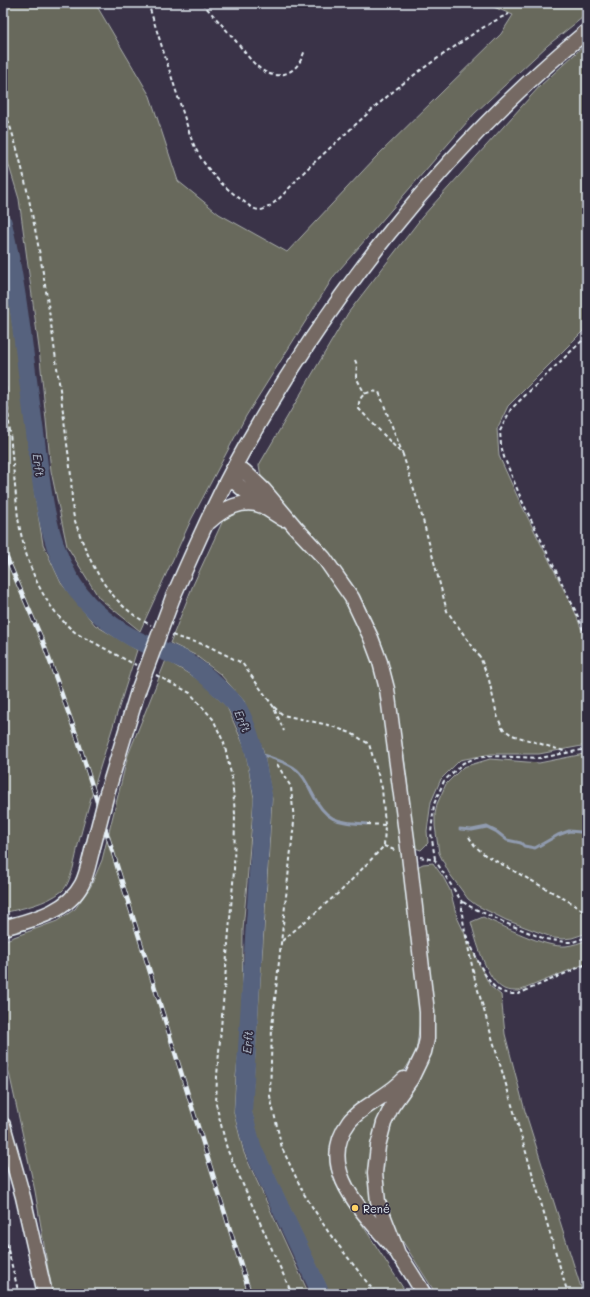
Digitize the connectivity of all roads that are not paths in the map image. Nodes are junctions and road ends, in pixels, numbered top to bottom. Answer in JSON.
{"nodes":[{"id":1,"x":587,"y":31,"type":"edge"},
{"id":2,"x":232,"y":471,"type":"junction"},
{"id":3,"x":264,"y":507,"type":"junction"},
{"id":4,"x":206,"y":525,"type":"junction"},
{"id":5,"x":295,"y":527,"type":"junction"},
{"id":6,"x":3,"y":928,"type":"edge"},
{"id":7,"x":419,"y":1063,"type":"junction"},
{"id":8,"x":3,"y":1125,"type":"edge"},
{"id":9,"x":399,"y":1256,"type":"junction"},
{"id":10,"x":45,"y":1294,"type":"edge"},
{"id":11,"x":424,"y":1294,"type":"edge"}],
"edges":[{"from":1,"to":2,"type":"main road"},
{"from":2,"to":3,"type":"main road"},
{"from":2,"to":4,"type":"main road"},
{"from":2,"to":5,"type":"main road"},
{"from":3,"to":4,"type":"main road"},
{"from":3,"to":5,"type":"main road"},
{"from":4,"to":6,"type":"main road","bridge":true},
{"from":5,"to":7,"type":"main road"},
{"from":7,"to":9,"type":"main road"},
{"from":7,"to":9,"type":"main road"},
{"from":8,"to":10,"type":"main road"},
{"from":9,"to":11,"type":"main road"}]}
